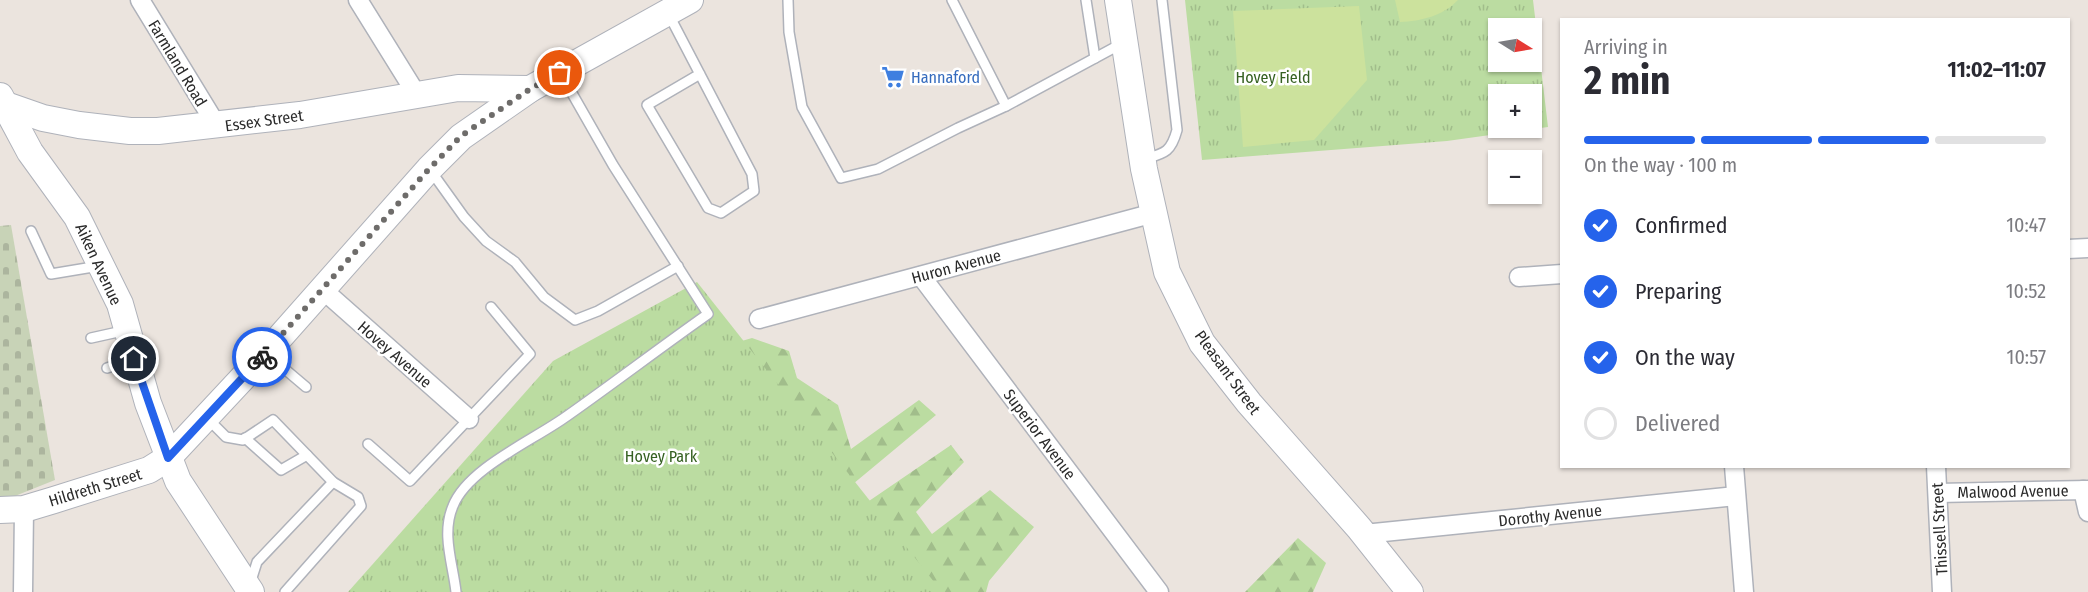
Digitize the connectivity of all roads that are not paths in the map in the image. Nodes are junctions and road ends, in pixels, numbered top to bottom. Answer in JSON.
{"nodes":[{"id":1,"x":140,"y":0,"type":"edge"},
{"id":2,"x":358,"y":0,"type":"edge"},
{"id":3,"x":788,"y":0,"type":"edge"},
{"id":4,"x":951,"y":0,"type":"edge"},
{"id":5,"x":1086,"y":0,"type":"edge"},
{"id":6,"x":1118,"y":0,"type":"edge"},
{"id":7,"x":1162,"y":0,"type":"edge"},
{"id":8,"x":674,"y":6,"type":"edge"},
{"id":9,"x":1124,"y":42,"type":"junction"},
{"id":10,"x":1095,"y":58,"type":"junction"},
{"id":11,"x":560,"y":73,"type":"junction"},
{"id":12,"x":700,"y":74,"type":"junction"},
{"id":13,"x":530,"y":89,"type":"junction"},
{"id":14,"x":417,"y":95,"type":"junction"},
{"id":15,"x":2,"y":102,"type":"edge"},
{"id":16,"x":1006,"y":106,"type":"junction"},
{"id":17,"x":217,"y":126,"type":"junction"},
{"id":18,"x":1142,"y":160,"type":"junction"},
{"id":19,"x":429,"y":169,"type":"junction"},
{"id":20,"x":1154,"y":213,"type":"junction"},
{"id":21,"x":31,"y":231,"type":"dead end"},
{"id":22,"x":2088,"y":248,"type":"edge"},
{"id":23,"x":2070,"y":249,"type":"edge"},
{"id":24,"x":101,"y":266,"type":"junction"},
{"id":25,"x":678,"y":266,"type":"junction"},
{"id":26,"x":1560,"y":274,"type":"edge"},
{"id":27,"x":921,"y":276,"type":"junction"},
{"id":28,"x":1519,"y":277,"type":"dead end"},
{"id":29,"x":322,"y":289,"type":"junction"},
{"id":30,"x":490,"y":307,"type":"dead end"},
{"id":31,"x":759,"y":319,"type":"dead end"},
{"id":32,"x":127,"y":330,"type":"junction"},
{"id":33,"x":91,"y":338,"type":"dead end"},
{"id":34,"x":266,"y":353,"type":"junction"},
{"id":35,"x":134,"y":359,"type":"junction"},
{"id":36,"x":107,"y":368,"type":"dead end"},
{"id":37,"x":306,"y":387,"type":"dead end"},
{"id":38,"x":206,"y":417,"type":"junction"},
{"id":39,"x":469,"y":419,"type":"junction"},
{"id":40,"x":245,"y":438,"type":"junction"},
{"id":41,"x":368,"y":444,"type":"dead end"},
{"id":42,"x":307,"y":455,"type":"junction"},
{"id":43,"x":168,"y":458,"type":"junction"},
{"id":44,"x":1734,"y":468,"type":"edge"},
{"id":45,"x":1936,"y":468,"type":"edge"},
{"id":46,"x":333,"y":483,"type":"junction"},
{"id":47,"x":2086,"y":490,"type":"edge"},
{"id":48,"x":1938,"y":493,"type":"junction"},
{"id":49,"x":1736,"y":496,"type":"junction"},
{"id":50,"x":12,"y":509,"type":"edge"},
{"id":51,"x":2088,"y":512,"type":"edge"},
{"id":52,"x":1364,"y":534,"type":"junction"},
{"id":53,"x":249,"y":591,"type":"edge"},
{"id":54,"x":23,"y":592,"type":"edge"},
{"id":55,"x":285,"y":592,"type":"edge"},
{"id":56,"x":456,"y":592,"type":"edge"},
{"id":57,"x":1159,"y":592,"type":"edge"},
{"id":58,"x":1410,"y":592,"type":"edge"},
{"id":59,"x":1744,"y":592,"type":"edge"},
{"id":60,"x":1942,"y":592,"type":"edge"}],
"edges":[{"from":1,"to":17,"type":"street","name":"Farmland Road"},
{"from":2,"to":14,"type":"street"},
{"from":3,"to":16,"type":"lane"},
{"from":4,"to":16,"type":"lane"},
{"from":5,"to":10,"type":"lane"},
{"from":6,"to":9,"type":"street","name":"Pleasant Street"},
{"from":7,"to":18,"type":"lane"},
{"from":8,"to":11,"type":"street","name":"Hildreth Street"},
{"from":8,"to":12,"type":"lane"},
{"from":9,"to":10,"type":"lane"},
{"from":9,"to":18,"type":"street","name":"Pleasant Street"},
{"from":10,"to":16,"type":"lane"},
{"from":11,"to":13,"type":"street","name":"Hildreth Street"},
{"from":11,"to":25,"type":"lane"},
{"from":12,"to":12,"type":"lane"},
{"from":13,"to":14,"type":"street","name":"Essex Street"},
{"from":13,"to":19,"type":"street","name":"Hildreth Street"},
{"from":14,"to":17,"type":"street","name":"Essex Street"},
{"from":15,"to":17,"type":"street","name":"Essex Street"},
{"from":15,"to":24,"type":"street","name":"Aiken Avenue"},
{"from":18,"to":20,"type":"street","name":"Pleasant Street"},
{"from":19,"to":25,"type":"lane"},
{"from":19,"to":29,"type":"street","name":"Hildreth Street"},
{"from":20,"to":27,"type":"street","name":"Huron Avenue"},
{"from":20,"to":52,"type":"street","name":"Pleasant Street"},
{"from":21,"to":24,"type":"lane"},
{"from":22,"to":23,"type":"street"},
{"from":24,"to":32,"type":"street","name":"Aiken Avenue"},
{"from":25,"to":56,"type":"lane"},
{"from":26,"to":28,"type":"street"},
{"from":27,"to":31,"type":"street","name":"Huron Avenue"},
{"from":27,"to":57,"type":"street","name":"Superior Avenue"},
{"from":29,"to":34,"type":"street","name":"Hildreth Street"},
{"from":29,"to":39,"type":"street","name":"Hovey Avenue"},
{"from":30,"to":39,"type":"lane"},
{"from":32,"to":33,"type":"lane"},
{"from":32,"to":35,"type":"street","name":"Aiken Avenue"},
{"from":34,"to":37,"type":"lane"},
{"from":34,"to":38,"type":"street","name":"Hildreth Street"},
{"from":35,"to":36,"type":"lane"},
{"from":35,"to":43,"type":"street","name":"Aiken Avenue"},
{"from":38,"to":40,"type":"lane"},
{"from":38,"to":43,"type":"street","name":"Hildreth Street"},
{"from":39,"to":41,"type":"lane"},
{"from":40,"to":42,"type":"lane"},
{"from":40,"to":42,"type":"lane"},
{"from":42,"to":46,"type":"lane"},
{"from":43,"to":50,"type":"street","name":"Hildreth Street"},
{"from":43,"to":53,"type":"street","name":"Aiken Avenue"},
{"from":44,"to":49,"type":"street"},
{"from":45,"to":48,"type":"street","name":"Thissell Street"},
{"from":46,"to":53,"type":"lane"},
{"from":46,"to":55,"type":"lane"},
{"from":47,"to":48,"type":"street","name":"Malwood Avenue"},
{"from":47,"to":51,"type":"street"},
{"from":48,"to":60,"type":"street","name":"Thissell Street"},
{"from":49,"to":52,"type":"street","name":"Dorothy Avenue"},
{"from":49,"to":59,"type":"street"},
{"from":50,"to":54,"type":"street"},
{"from":52,"to":58,"type":"street","name":"Pleasant Street"}]}
